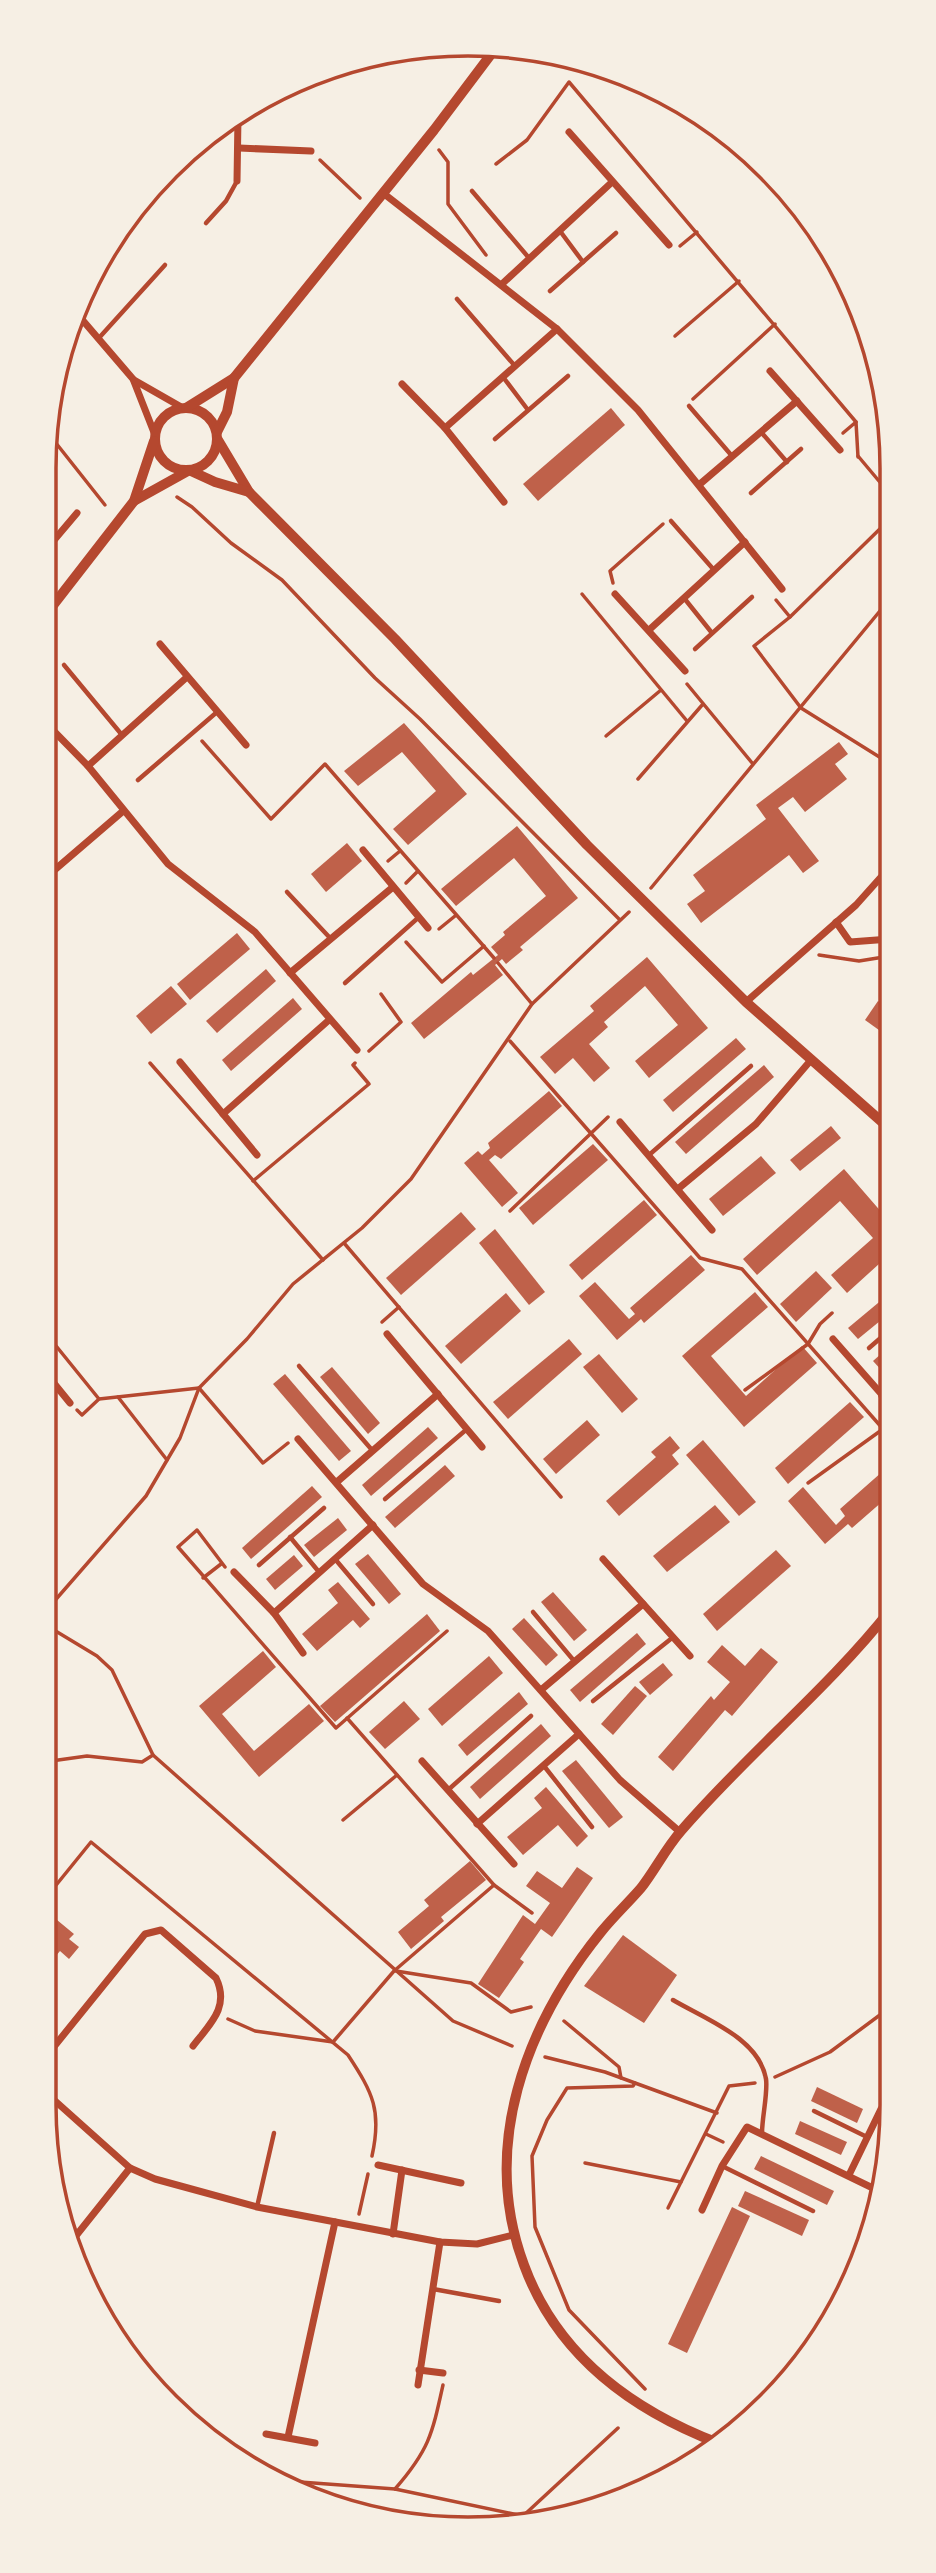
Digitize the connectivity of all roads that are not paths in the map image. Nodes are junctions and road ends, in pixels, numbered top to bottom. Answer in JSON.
{"nodes":[{"id":1,"x":488,"y":57,"type":"edge"},
{"id":2,"x":238,"y":126,"type":"edge"},
{"id":3,"x":569,"y":132,"type":"dead end"},
{"id":4,"x":239,"y":148,"type":"junction"},
{"id":5,"x":311,"y":151,"type":"road end"},
{"id":6,"x":237,"y":181,"type":"joint"},
{"id":7,"x":611,"y":183,"type":"junction"},
{"id":8,"x":472,"y":191,"type":"dead end"},
{"id":9,"x":383,"y":193,"type":"junction"},
{"id":10,"x":206,"y":223,"type":"dead end"},
{"id":11,"x":560,"y":231,"type":"junction"},
{"id":12,"x":616,"y":233,"type":"dead end"},
{"id":13,"x":669,"y":244,"type":"road end"},
{"id":14,"x":530,"y":259,"type":"junction"},
{"id":15,"x":583,"y":262,"type":"junction"},
{"id":16,"x":166,"y":265,"type":"dead end"},
{"id":17,"x":502,"y":284,"type":"junction"},
{"id":18,"x":550,"y":291,"type":"dead end"},
{"id":19,"x":457,"y":299,"type":"dead end"},
{"id":20,"x":83,"y":321,"type":"edge"},
{"id":21,"x":557,"y":329,"type":"junction"},
{"id":22,"x":97,"y":340,"type":"junction"},
{"id":23,"x":515,"y":366,"type":"junction"},
{"id":24,"x":770,"y":371,"type":"dead end"},
{"id":25,"x":568,"y":376,"type":"dead end"},
{"id":26,"x":503,"y":377,"type":"junction"},
{"id":27,"x":234,"y":378,"type":"junction"},
{"id":28,"x":133,"y":379,"type":"junction"},
{"id":29,"x":402,"y":384,"type":"dead end"},
{"id":30,"x":797,"y":401,"type":"junction"},
{"id":31,"x":689,"y":407,"type":"road end"},
{"id":32,"x":185,"y":408,"type":"junction"},
{"id":33,"x":528,"y":410,"type":"junction"},
{"id":34,"x":445,"y":428,"type":"junction"},
{"id":35,"x":761,"y":432,"type":"junction"},
{"id":36,"x":217,"y":436,"type":"junction"},
{"id":37,"x":155,"y":438,"type":"junction"},
{"id":38,"x":495,"y":439,"type":"dead end"},
{"id":39,"x":802,"y":449,"type":"dead end"},
{"id":40,"x":840,"y":450,"type":"dead end"},
{"id":41,"x":732,"y":457,"type":"junction"},
{"id":42,"x":787,"y":462,"type":"junction"},
{"id":43,"x":190,"y":471,"type":"junction"},
{"id":44,"x":701,"y":484,"type":"junction"},
{"id":45,"x":249,"y":492,"type":"junction"},
{"id":46,"x":751,"y":493,"type":"dead end"},
{"id":47,"x":134,"y":501,"type":"junction"},
{"id":48,"x":504,"y":502,"type":"dead end"},
{"id":49,"x":77,"y":513,"type":"dead end"},
{"id":50,"x":671,"y":521,"type":"road end"},
{"id":51,"x":56,"y":538,"type":"edge"},
{"id":52,"x":745,"y":542,"type":"junction"},
{"id":53,"x":714,"y":570,"type":"junction"},
{"id":54,"x":782,"y":589,"type":"dead end"},
{"id":55,"x":615,"y":594,"type":"road end"},
{"id":56,"x":752,"y":597,"type":"dead end"},
{"id":57,"x":684,"y":598,"type":"junction"},
{"id":58,"x":56,"y":602,"type":"edge"},
{"id":59,"x":649,"y":630,"type":"junction"},
{"id":60,"x":712,"y":633,"type":"junction"},
{"id":61,"x":160,"y":644,"type":"dead end"},
{"id":62,"x":695,"y":649,"type":"dead end"},
{"id":63,"x":64,"y":665,"type":"dead end"},
{"id":64,"x":685,"y":671,"type":"road end"},
{"id":65,"x":187,"y":677,"type":"junction"},
{"id":66,"x":217,"y":712,"type":"junction"},
{"id":67,"x":56,"y":733,"type":"edge"},
{"id":68,"x":122,"y":735,"type":"junction"},
{"id":69,"x":246,"y":746,"type":"dead end"},
{"id":70,"x":88,"y":766,"type":"junction"},
{"id":71,"x":138,"y":780,"type":"dead end"},
{"id":72,"x":122,"y":812,"type":"junction"},
{"id":73,"x":363,"y":850,"type":"dead end"},
{"id":74,"x":56,"y":869,"type":"edge"},
{"id":75,"x":880,"y":877,"type":"edge"},
{"id":76,"x":393,"y":887,"type":"junction"},
{"id":77,"x":286,"y":892,"type":"dead end"},
{"id":78,"x":419,"y":918,"type":"junction"},
{"id":79,"x":836,"y":922,"type":"junction"},
{"id":80,"x":428,"y":928,"type":"dead end"},
{"id":81,"x":331,"y":939,"type":"junction"},
{"id":82,"x":880,"y":940,"type":"edge"},
{"id":83,"x":290,"y":973,"type":"junction"},
{"id":84,"x":345,"y":984,"type":"dead end"},
{"id":85,"x":746,"y":1002,"type":"junction"},
{"id":86,"x":329,"y":1020,"type":"junction"},
{"id":87,"x":357,"y":1050,"type":"dead end"},
{"id":88,"x":811,"y":1060,"type":"junction"},
{"id":89,"x":180,"y":1062,"type":"dead end"},
{"id":90,"x":751,"y":1066,"type":"dead end"},
{"id":91,"x":223,"y":1114,"type":"junction"},
{"id":92,"x":880,"y":1120,"type":"edge"},
{"id":93,"x":620,"y":1122,"type":"road end"},
{"id":94,"x":257,"y":1155,"type":"dead end"},
{"id":95,"x":649,"y":1155,"type":"junction"},
{"id":96,"x":679,"y":1188,"type":"junction"},
{"id":97,"x":712,"y":1230,"type":"dead end"},
{"id":98,"x":387,"y":1334,"type":"road end"},
{"id":99,"x":880,"y":1338,"type":"edge"},
{"id":100,"x":833,"y":1339,"type":"dead end"},
{"id":101,"x":869,"y":1348,"type":"dead end"},
{"id":102,"x":299,"y":1367,"type":"dead end"},
{"id":103,"x":56,"y":1385,"type":"edge"},
{"id":104,"x":438,"y":1394,"type":"junction"},
{"id":105,"x":880,"y":1394,"type":"edge"},
{"id":106,"x":71,"y":1403,"type":"dead end"},
{"id":107,"x":467,"y":1429,"type":"junction"},
{"id":108,"x":298,"y":1439,"type":"road end"},
{"id":109,"x":482,"y":1447,"type":"dead end"},
{"id":110,"x":372,"y":1450,"type":"junction"},
{"id":111,"x":338,"y":1481,"type":"junction"},
{"id":112,"x":385,"y":1499,"type":"dead end"},
{"id":113,"x":324,"y":1508,"type":"dead end"},
{"id":114,"x":373,"y":1525,"type":"junction"},
{"id":115,"x":290,"y":1537,"type":"junction"},
{"id":116,"x":335,"y":1559,"type":"junction"},
{"id":117,"x":603,"y":1559,"type":"dead end"},
{"id":118,"x":259,"y":1565,"type":"dead end"},
{"id":119,"x":234,"y":1572,"type":"dead end"},
{"id":120,"x":319,"y":1573,"type":"junction"},
{"id":121,"x":373,"y":1604,"type":"dead end"},
{"id":122,"x":642,"y":1604,"type":"junction"},
{"id":123,"x":533,"y":1612,"type":"dead end"},
{"id":124,"x":274,"y":1613,"type":"junction"},
{"id":125,"x":880,"y":1621,"type":"edge"},
{"id":126,"x":672,"y":1638,"type":"junction"},
{"id":127,"x":303,"y":1653,"type":"dead end"},
{"id":128,"x":690,"y":1656,"type":"dead end"},
{"id":129,"x":575,"y":1662,"type":"junction"},
{"id":130,"x":541,"y":1690,"type":"junction"},
{"id":131,"x":593,"y":1701,"type":"dead end"},
{"id":132,"x":531,"y":1716,"type":"dead end"},
{"id":133,"x":579,"y":1734,"type":"junction"},
{"id":134,"x":422,"y":1761,"type":"dead end"},
{"id":135,"x":544,"y":1766,"type":"junction"},
{"id":136,"x":448,"y":1790,"type":"junction"},
{"id":137,"x":477,"y":1824,"type":"junction"},
{"id":138,"x":592,"y":1827,"type":"dead end"},
{"id":139,"x":680,"y":1832,"type":"junction"},
{"id":140,"x":514,"y":1864,"type":"dead end"},
{"id":141,"x":673,"y":2000,"type":"dead end"},
{"id":142,"x":56,"y":2044,"type":"edge"},
{"id":143,"x":193,"y":2046,"type":"dead end"},
{"id":144,"x":56,"y":2102,"type":"edge"},
{"id":145,"x":814,"y":2111,"type":"dead end"},
{"id":146,"x":880,"y":2111,"type":"edge"},
{"id":147,"x":274,"y":2133,"type":"dead end"},
{"id":148,"x":761,"y":2134,"type":"junction"},
{"id":149,"x":867,"y":2137,"type":"junction"},
{"id":150,"x":378,"y":2165,"type":"dead end"},
{"id":151,"x":722,"y":2166,"type":"junction"},
{"id":152,"x":130,"y":2168,"type":"junction"},
{"id":153,"x":402,"y":2170,"type":"junction"},
{"id":154,"x":849,"y":2175,"type":"junction"},
{"id":155,"x":461,"y":2183,"type":"dead end"},
{"id":156,"x":872,"y":2187,"type":"edge"},
{"id":157,"x":257,"y":2207,"type":"junction"},
{"id":158,"x":702,"y":2210,"type":"dead end"},
{"id":159,"x":813,"y":2211,"type":"dead end"},
{"id":160,"x":335,"y":2222,"type":"junction"},
{"id":161,"x":77,"y":2234,"type":"edge"},
{"id":162,"x":393,"y":2234,"type":"junction"},
{"id":163,"x":513,"y":2235,"type":"junction"},
{"id":164,"x":440,"y":2242,"type":"junction"},
{"id":165,"x":432,"y":2289,"type":"junction"},
{"id":166,"x":499,"y":2301,"type":"dead end"},
{"id":167,"x":419,"y":2370,"type":"junction"},
{"id":168,"x":443,"y":2373,"type":"road end"},
{"id":169,"x":418,"y":2385,"type":"dead end"},
{"id":170,"x":266,"y":2434,"type":"dead end"},
{"id":171,"x":288,"y":2438,"type":"junction"},
{"id":172,"x":709,"y":2440,"type":"edge"},
{"id":173,"x":316,"y":2442,"type":"dead end"}],
"edges":[{"from":1,"to":9,"type":"street"},
{"from":2,"to":4,"type":"street"},
{"from":3,"to":7,"type":"street"},
{"from":4,"to":5,"type":"street"},
{"from":4,"to":6,"type":"street"},
{"from":6,"to":10,"type":"lane"},
{"from":7,"to":11,"type":"street"},
{"from":7,"to":13,"type":"street"},
{"from":8,"to":14,"type":"lane"},
{"from":9,"to":17,"type":"street"},
{"from":9,"to":27,"type":"street"},
{"from":11,"to":14,"type":"street"},
{"from":11,"to":15,"type":"lane"},
{"from":12,"to":15,"type":"lane"},
{"from":14,"to":17,"type":"street"},
{"from":15,"to":18,"type":"lane"},
{"from":16,"to":22,"type":"lane"},
{"from":17,"to":21,"type":"street"},
{"from":19,"to":23,"type":"lane"},
{"from":20,"to":22,"type":"street"},
{"from":21,"to":23,"type":"street"},
{"from":21,"to":44,"type":"street"},
{"from":22,"to":28,"type":"street"},
{"from":23,"to":26,"type":"street"},
{"from":24,"to":30,"type":"street"},
{"from":25,"to":33,"type":"lane"},
{"from":26,"to":33,"type":"lane"},
{"from":26,"to":34,"type":"street"},
{"from":27,"to":32,"type":"street"},
{"from":27,"to":36,"type":"street"},
{"from":28,"to":32,"type":"street"},
{"from":28,"to":37,"type":"street"},
{"from":29,"to":34,"type":"street"},
{"from":30,"to":35,"type":"street"},
{"from":30,"to":40,"type":"street"},
{"from":31,"to":41,"type":"lane"},
{"from":32,"to":36,"type":"street"},
{"from":32,"to":37,"type":"street"},
{"from":33,"to":38,"type":"lane"},
{"from":34,"to":48,"type":"street"},
{"from":35,"to":41,"type":"street"},
{"from":35,"to":42,"type":"lane"},
{"from":36,"to":43,"type":"street"},
{"from":36,"to":45,"type":"street"},
{"from":37,"to":43,"type":"street"},
{"from":37,"to":47,"type":"street"},
{"from":39,"to":42,"type":"lane"},
{"from":41,"to":44,"type":"street"},
{"from":42,"to":46,"type":"lane"},
{"from":43,"to":45,"type":"street"},
{"from":43,"to":47,"type":"street"},
{"from":44,"to":52,"type":"street"},
{"from":45,"to":85,"type":"street"},
{"from":47,"to":58,"type":"street"},
{"from":49,"to":51,"type":"street"},
{"from":50,"to":53,"type":"lane"},
{"from":52,"to":53,"type":"street"},
{"from":52,"to":54,"type":"street"},
{"from":53,"to":57,"type":"street"},
{"from":55,"to":59,"type":"street"},
{"from":56,"to":60,"type":"lane"},
{"from":57,"to":59,"type":"street"},
{"from":57,"to":60,"type":"lane"},
{"from":59,"to":64,"type":"street"},
{"from":60,"to":62,"type":"lane"},
{"from":61,"to":65,"type":"street"},
{"from":63,"to":68,"type":"lane"},
{"from":65,"to":66,"type":"street"},
{"from":65,"to":68,"type":"street"},
{"from":66,"to":69,"type":"street"},
{"from":66,"to":71,"type":"lane"},
{"from":67,"to":70,"type":"street"},
{"from":68,"to":70,"type":"street"},
{"from":70,"to":72,"type":"street"},
{"from":72,"to":74,"type":"street"},
{"from":72,"to":83,"type":"street"},
{"from":73,"to":76,"type":"street"},
{"from":75,"to":79,"type":"street"},
{"from":76,"to":78,"type":"street"},
{"from":76,"to":81,"type":"street"},
{"from":77,"to":81,"type":"lane"},
{"from":78,"to":80,"type":"street"},
{"from":78,"to":84,"type":"lane"},
{"from":79,"to":82,"type":"street"},
{"from":79,"to":85,"type":"street"},
{"from":81,"to":83,"type":"street"},
{"from":83,"to":86,"type":"street"},
{"from":85,"to":88,"type":"street"},
{"from":86,"to":87,"type":"street"},
{"from":86,"to":91,"type":"street"},
{"from":88,"to":92,"type":"street"},
{"from":88,"to":96,"type":"street"},
{"from":89,"to":91,"type":"street"},
{"from":90,"to":95,"type":"lane"},
{"from":91,"to":94,"type":"street"},
{"from":93,"to":95,"type":"street"},
{"from":95,"to":96,"type":"street"},
{"from":96,"to":97,"type":"street"},
{"from":98,"to":104,"type":"street"},
{"from":99,"to":101,"type":"lane"},
{"from":100,"to":105,"type":"street"},
{"from":102,"to":110,"type":"lane"},
{"from":103,"to":106,"type":"street"},
{"from":104,"to":107,"type":"street"},
{"from":104,"to":110,"type":"street"},
{"from":107,"to":109,"type":"street"},
{"from":107,"to":112,"type":"lane"},
{"from":108,"to":111,"type":"street"},
{"from":110,"to":111,"type":"street"},
{"from":111,"to":114,"type":"street"},
{"from":113,"to":115,"type":"lane"},
{"from":114,"to":116,"type":"street"},
{"from":114,"to":130,"type":"street"},
{"from":115,"to":118,"type":"lane"},
{"from":115,"to":120,"type":"lane"},
{"from":116,"to":120,"type":"street"},
{"from":116,"to":121,"type":"lane"},
{"from":117,"to":122,"type":"street"},
{"from":119,"to":124,"type":"street"},
{"from":120,"to":124,"type":"street"},
{"from":122,"to":126,"type":"street"},
{"from":122,"to":129,"type":"street"},
{"from":123,"to":129,"type":"lane"},
{"from":124,"to":127,"type":"street"},
{"from":125,"to":139,"type":"street"},
{"from":126,"to":128,"type":"street"},
{"from":126,"to":131,"type":"lane"},
{"from":129,"to":130,"type":"street"},
{"from":130,"to":133,"type":"street"},
{"from":132,"to":136,"type":"lane"},
{"from":133,"to":135,"type":"street"},
{"from":133,"to":139,"type":"street"},
{"from":134,"to":136,"type":"street"},
{"from":135,"to":137,"type":"street"},
{"from":135,"to":138,"type":"lane"},
{"from":136,"to":137,"type":"street"},
{"from":137,"to":140,"type":"street"},
{"from":139,"to":163,"type":"street"},
{"from":141,"to":148,"type":"lane"},
{"from":142,"to":143,"type":"street"},
{"from":144,"to":152,"type":"street"},
{"from":145,"to":149,"type":"lane"},
{"from":146,"to":149,"type":"street"},
{"from":147,"to":157,"type":"lane"},
{"from":148,"to":151,"type":"street"},
{"from":148,"to":154,"type":"street"},
{"from":149,"to":154,"type":"street"},
{"from":150,"to":153,"type":"street"},
{"from":151,"to":158,"type":"street"},
{"from":151,"to":159,"type":"lane"},
{"from":152,"to":157,"type":"street"},
{"from":152,"to":161,"type":"street"},
{"from":153,"to":155,"type":"street"},
{"from":153,"to":162,"type":"street"},
{"from":154,"to":156,"type":"street"},
{"from":157,"to":160,"type":"street"},
{"from":160,"to":162,"type":"street"},
{"from":160,"to":171,"type":"street"},
{"from":162,"to":164,"type":"street"},
{"from":163,"to":164,"type":"street"},
{"from":163,"to":172,"type":"street"},
{"from":164,"to":165,"type":"street"},
{"from":165,"to":166,"type":"lane"},
{"from":165,"to":167,"type":"street"},
{"from":167,"to":168,"type":"street"},
{"from":167,"to":169,"type":"street"},
{"from":170,"to":171,"type":"street"},
{"from":171,"to":173,"type":"street"}]}
